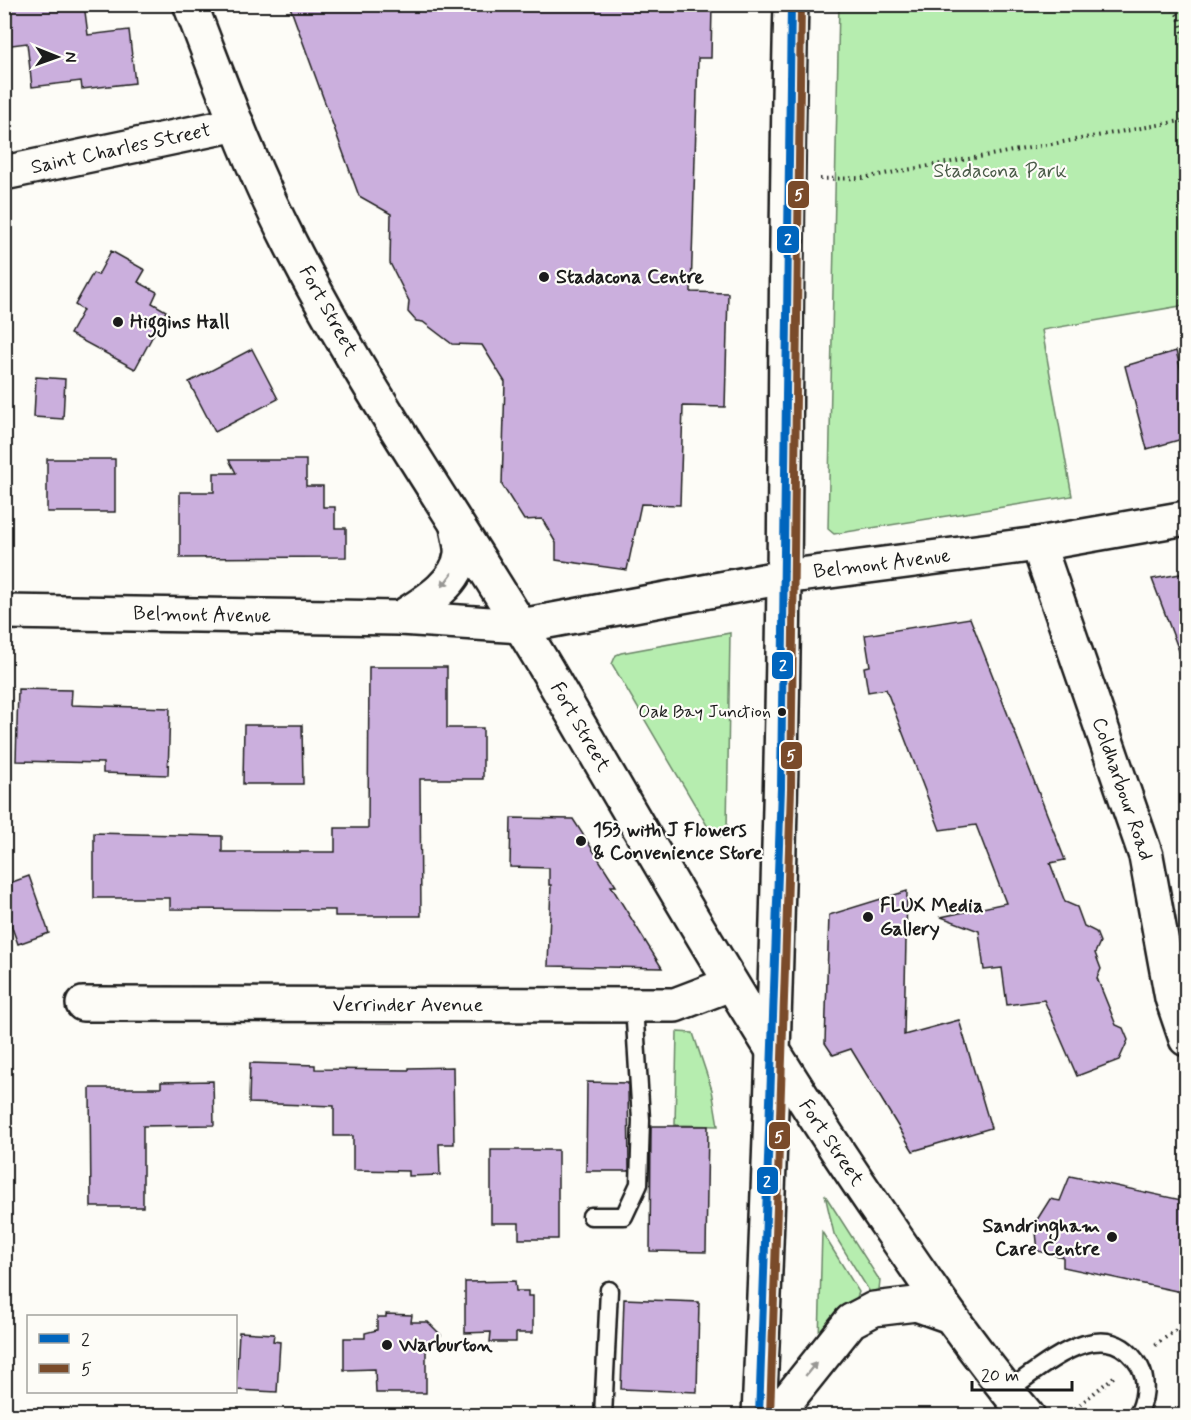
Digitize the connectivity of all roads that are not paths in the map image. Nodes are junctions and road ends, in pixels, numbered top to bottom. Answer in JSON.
{"nodes":[{"id":1,"x":190,"y":4,"type":"edge"},
{"id":2,"x":791,"y":4,"type":"edge"},
{"id":3,"x":237,"y":124,"type":"junction"},
{"id":4,"x":4,"y":173,"type":"edge"},
{"id":5,"x":1186,"y":518,"type":"edge"},
{"id":6,"x":457,"y":526,"type":"junction"},
{"id":7,"x":1038,"y":544,"type":"junction"},
{"id":8,"x":784,"y":577,"type":"junction"},
{"id":9,"x":4,"y":612,"type":"edge"},
{"id":10,"x":400,"y":618,"type":"junction"},
{"id":11,"x":521,"y":626,"type":"junction"},
{"id":12,"x":730,"y":984,"type":"junction"},
{"id":13,"x":83,"y":1004,"type":"dead end"},
{"id":14,"x":634,"y":1005,"type":"junction"},
{"id":15,"x":1186,"y":1039,"type":"edge"},
{"id":16,"x":773,"y":1055,"type":"junction"},
{"id":17,"x":591,"y":1216,"type":"dead end"},
{"id":18,"x":609,"y":1290,"type":"dead end"},
{"id":19,"x":950,"y":1316,"type":"junction"},
{"id":20,"x":1018,"y":1404,"type":"edge"},
{"id":21,"x":603,"y":1416,"type":"edge"},
{"id":22,"x":759,"y":1416,"type":"edge"},
{"id":23,"x":775,"y":1416,"type":"edge"},
{"id":24,"x":1137,"y":1416,"type":"edge"}],
"edges":[{"from":1,"to":3,"type":"main road","name":"Fort Street"},
{"from":2,"to":8,"type":"main road"},
{"from":3,"to":4,"type":"main road","name":"Saint Charles Street"},
{"from":3,"to":6,"type":"main road","name":"Fort Street"},
{"from":5,"to":7,"type":"main road","name":"Belmont Avenue"},
{"from":6,"to":10,"type":"main road","one_way":true},
{"from":6,"to":11,"type":"main road","name":"Fort Street"},
{"from":7,"to":8,"type":"main road","name":"Belmont Avenue"},
{"from":7,"to":15,"type":"main road","name":"Coldharbour Road"},
{"from":8,"to":11,"type":"main road","name":"Belmont Avenue"},
{"from":8,"to":16,"type":"main road"},
{"from":9,"to":10,"type":"main road","name":"Belmont Avenue"},
{"from":10,"to":11,"type":"main road","name":"Belmont Avenue"},
{"from":11,"to":12,"type":"main road","name":"Fort Street"},
{"from":12,"to":14,"type":"main road","name":"Verrinder Avenue"},
{"from":12,"to":16,"type":"main road","name":"Fort Street"},
{"from":13,"to":14,"type":"main road","name":"Verrinder Avenue"},
{"from":14,"to":17,"type":"lane"},
{"from":16,"to":19,"type":"main road","name":"Fort Street"},
{"from":16,"to":22,"type":"main road"},
{"from":18,"to":21,"type":"lane"},
{"from":19,"to":20,"type":"main road","name":"Fort Street"},
{"from":23,"to":19,"type":"main road","one_way":true},
{"from":20,"to":24,"type":"lane"}]}
